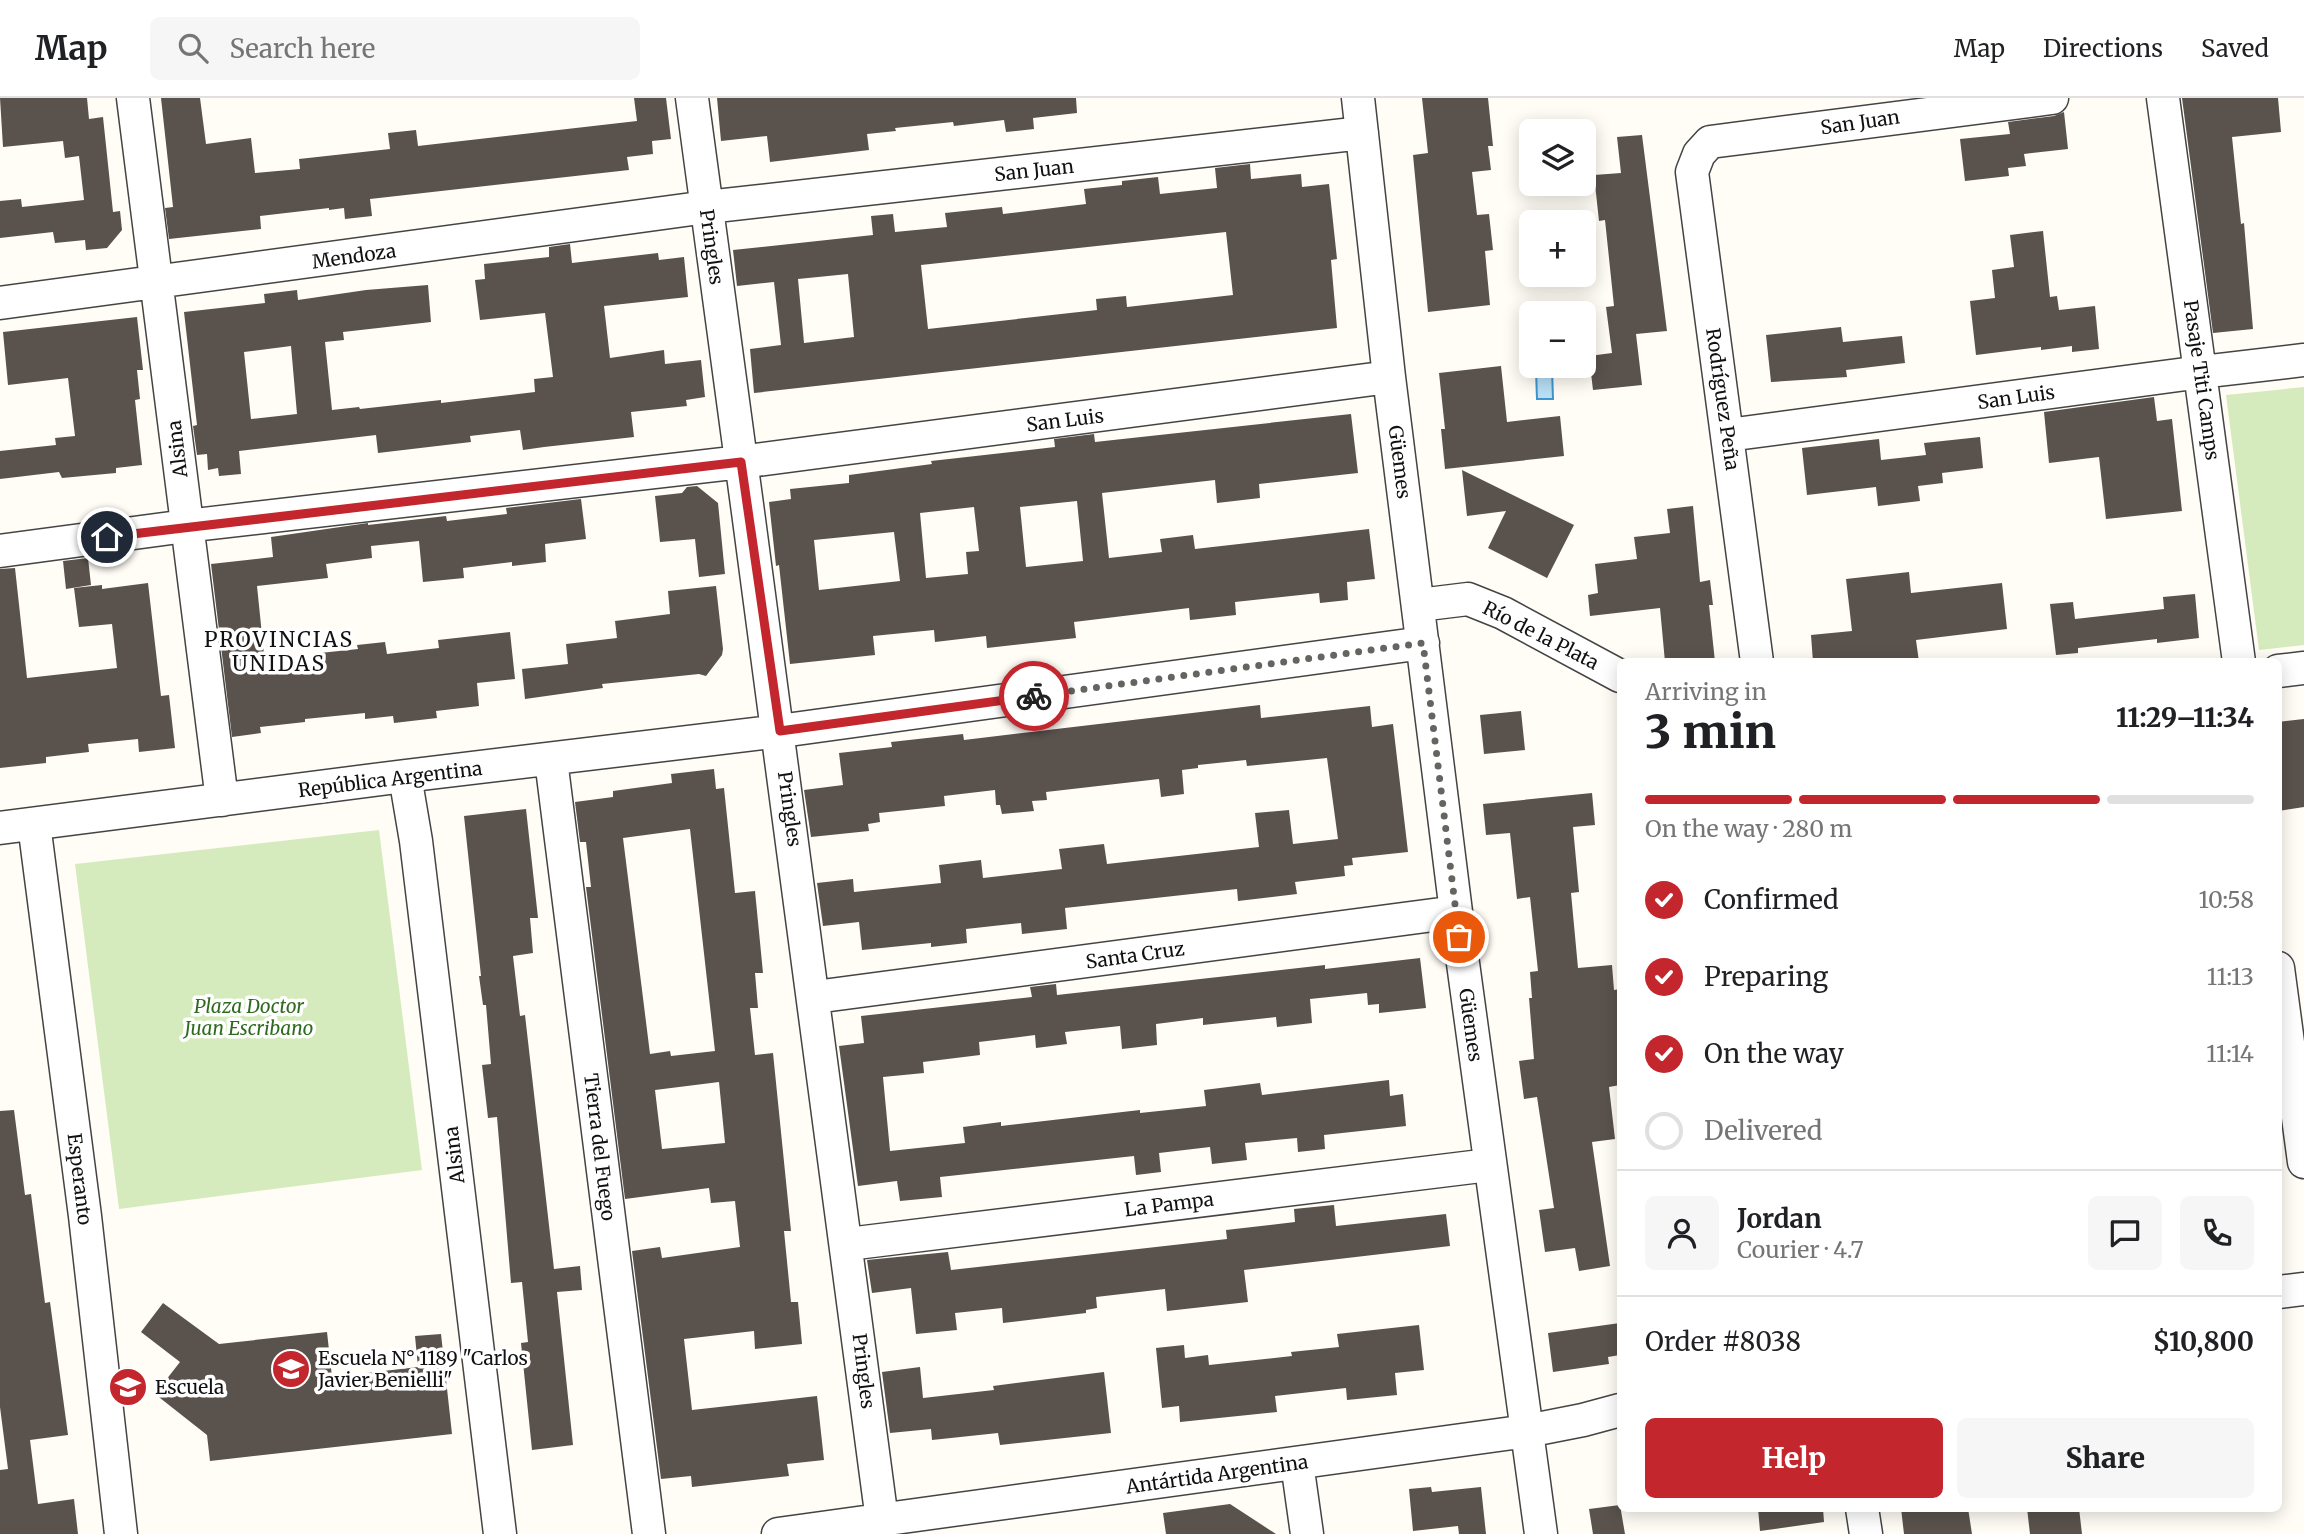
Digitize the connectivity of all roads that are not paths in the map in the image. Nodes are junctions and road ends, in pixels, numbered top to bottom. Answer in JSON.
{"nodes":[{"id":1,"x":133,"y":98,"type":"edge"},
{"id":2,"x":692,"y":98,"type":"edge"},
{"id":3,"x":1358,"y":98,"type":"edge"},
{"id":4,"x":2052,"y":98,"type":"edge"},
{"id":5,"x":2163,"y":98,"type":"edge"},
{"id":6,"x":1929,"y":105,"type":"edge"},
{"id":7,"x":1362,"y":133,"type":"junction"},
{"id":8,"x":1710,"y":142,"type":"joint"},
{"id":9,"x":707,"y":207,"type":"junction"},
{"id":10,"x":157,"y":283,"type":"junction"},
{"id":11,"x":0,"y":303,"type":"edge"},
{"id":12,"x":2304,"y":360,"type":"edge"},
{"id":13,"x":2201,"y":372,"type":"junction"},
{"id":14,"x":1389,"y":377,"type":"junction"},
{"id":15,"x":1728,"y":435,"type":"junction"},
{"id":16,"x":741,"y":462,"type":"junction"},
{"id":17,"x":186,"y":526,"type":"junction"},
{"id":18,"x":0,"y":551,"type":"edge"},
{"id":19,"x":1419,"y":605,"type":"junction"},
{"id":20,"x":1423,"y":643,"type":"junction"},
{"id":21,"x":1756,"y":658,"type":"edge"},
{"id":22,"x":2238,"y":658,"type":"edge"},
{"id":23,"x":2304,"y":668,"type":"edge"},
{"id":24,"x":2282,"y":671,"type":"edge"},
{"id":25,"x":1617,"y":674,"type":"edge"},
{"id":26,"x":780,"y":731,"type":"junction"},
{"id":27,"x":551,"y":760,"type":"junction"},
{"id":28,"x":405,"y":776,"type":"junction"},
{"id":29,"x":222,"y":800,"type":"junction"},
{"id":30,"x":34,"y":824,"type":"junction"},
{"id":31,"x":0,"y":828,"type":"edge"},
{"id":32,"x":1456,"y":912,"type":"junction"},
{"id":33,"x":2285,"y":975,"type":"edge"},
{"id":34,"x":815,"y":997,"type":"junction"},
{"id":35,"x":2304,"y":1162,"type":"edge"},
{"id":36,"x":1489,"y":1164,"type":"junction"},
{"id":37,"x":848,"y":1244,"type":"junction"},
{"id":38,"x":2304,"y":1289,"type":"edge"},
{"id":39,"x":2282,"y":1292,"type":"edge"},
{"id":40,"x":1617,"y":1411,"type":"edge"},
{"id":41,"x":1527,"y":1431,"type":"junction"},
{"id":42,"x":1297,"y":1462,"type":"junction"},
{"id":43,"x":1863,"y":1512,"type":"edge"},
{"id":44,"x":882,"y":1520,"type":"junction"},
{"id":45,"x":813,"y":1532,"type":"edge"},
{"id":46,"x":121,"y":1534,"type":"edge"},
{"id":47,"x":500,"y":1534,"type":"edge"},
{"id":48,"x":649,"y":1534,"type":"edge"},
{"id":49,"x":778,"y":1534,"type":"edge"},
{"id":50,"x":1307,"y":1534,"type":"edge"},
{"id":51,"x":1541,"y":1534,"type":"edge"},
{"id":52,"x":1866,"y":1534,"type":"edge"}],
"edges":[{"from":1,"to":10,"type":"street","name":"Alsina"},
{"from":2,"to":9,"type":"street","name":"Pringles"},
{"from":3,"to":7,"type":"street","name":"Güemes"},
{"from":4,"to":6,"type":"street","name":"San Juan"},
{"from":5,"to":13,"type":"street","name":"Pasaje Titi Camps"},
{"from":6,"to":8,"type":"street","name":"San Juan"},
{"from":7,"to":9,"type":"street","name":"San Juan"},
{"from":7,"to":14,"type":"street","name":"Güemes"},
{"from":8,"to":15,"type":"street","name":"Rodríguez Peña"},
{"from":9,"to":10,"type":"street","name":"Mendoza"},
{"from":9,"to":16,"type":"street","name":"Pringles"},
{"from":10,"to":11,"type":"street","name":"Mendoza"},
{"from":10,"to":17,"type":"street","name":"Alsina"},
{"from":12,"to":13,"type":"street","name":"San Luis"},
{"from":13,"to":15,"type":"street","name":"San Luis"},
{"from":13,"to":22,"type":"street","name":"Pasaje Titi Camps"},
{"from":14,"to":16,"type":"street","name":"San Luis"},
{"from":14,"to":19,"type":"street","name":"Güemes"},
{"from":15,"to":21,"type":"street","name":"Rodríguez Peña"},
{"from":16,"to":17,"type":"street","name":"San Luis"},
{"from":16,"to":26,"type":"street","name":"Pringles"},
{"from":17,"to":18,"type":"street","name":"San Luis"},
{"from":17,"to":29,"type":"street","name":"Alsina"},
{"from":19,"to":20,"type":"street","name":"Güemes"},
{"from":19,"to":25,"type":"street","name":"Río de la Plata"},
{"from":20,"to":26,"type":"street"},
{"from":20,"to":32,"type":"street","name":"Güemes"},
{"from":23,"to":24,"type":"street"},
{"from":26,"to":27,"type":"street","name":"República Argentina"},
{"from":26,"to":34,"type":"street","name":"Pringles"},
{"from":27,"to":28,"type":"street","name":"República Argentina"},
{"from":27,"to":48,"type":"street","name":"Tierra del Fuego"},
{"from":28,"to":29,"type":"street","name":"República Argentina"},
{"from":28,"to":47,"type":"street","name":"Alsina"},
{"from":29,"to":30,"type":"street","name":"República Argentina"},
{"from":30,"to":31,"type":"street","name":"República Argentina"},
{"from":30,"to":46,"type":"street","name":"Esperanto"},
{"from":32,"to":34,"type":"street","name":"Santa Cruz"},
{"from":32,"to":36,"type":"street","name":"Güemes"},
{"from":33,"to":35,"type":"street"},
{"from":34,"to":37,"type":"street","name":"Pringles"},
{"from":36,"to":37,"type":"street","name":"La Pampa"},
{"from":36,"to":41,"type":"street","name":"Güemes"},
{"from":37,"to":44,"type":"street","name":"Pringles"},
{"from":38,"to":39,"type":"street"},
{"from":40,"to":41,"type":"street","name":"Antártida Argentina"},
{"from":41,"to":42,"type":"street","name":"Antártida Argentina"},
{"from":41,"to":51,"type":"street","name":"Güemes"},
{"from":42,"to":44,"type":"street","name":"Antártida Argentina"},
{"from":42,"to":50,"type":"street"},
{"from":43,"to":52,"type":"street"},
{"from":44,"to":45,"type":"street","name":"Antártida Argentina"},
{"from":45,"to":49,"type":"street","name":"Antártida Argentina"}]}
